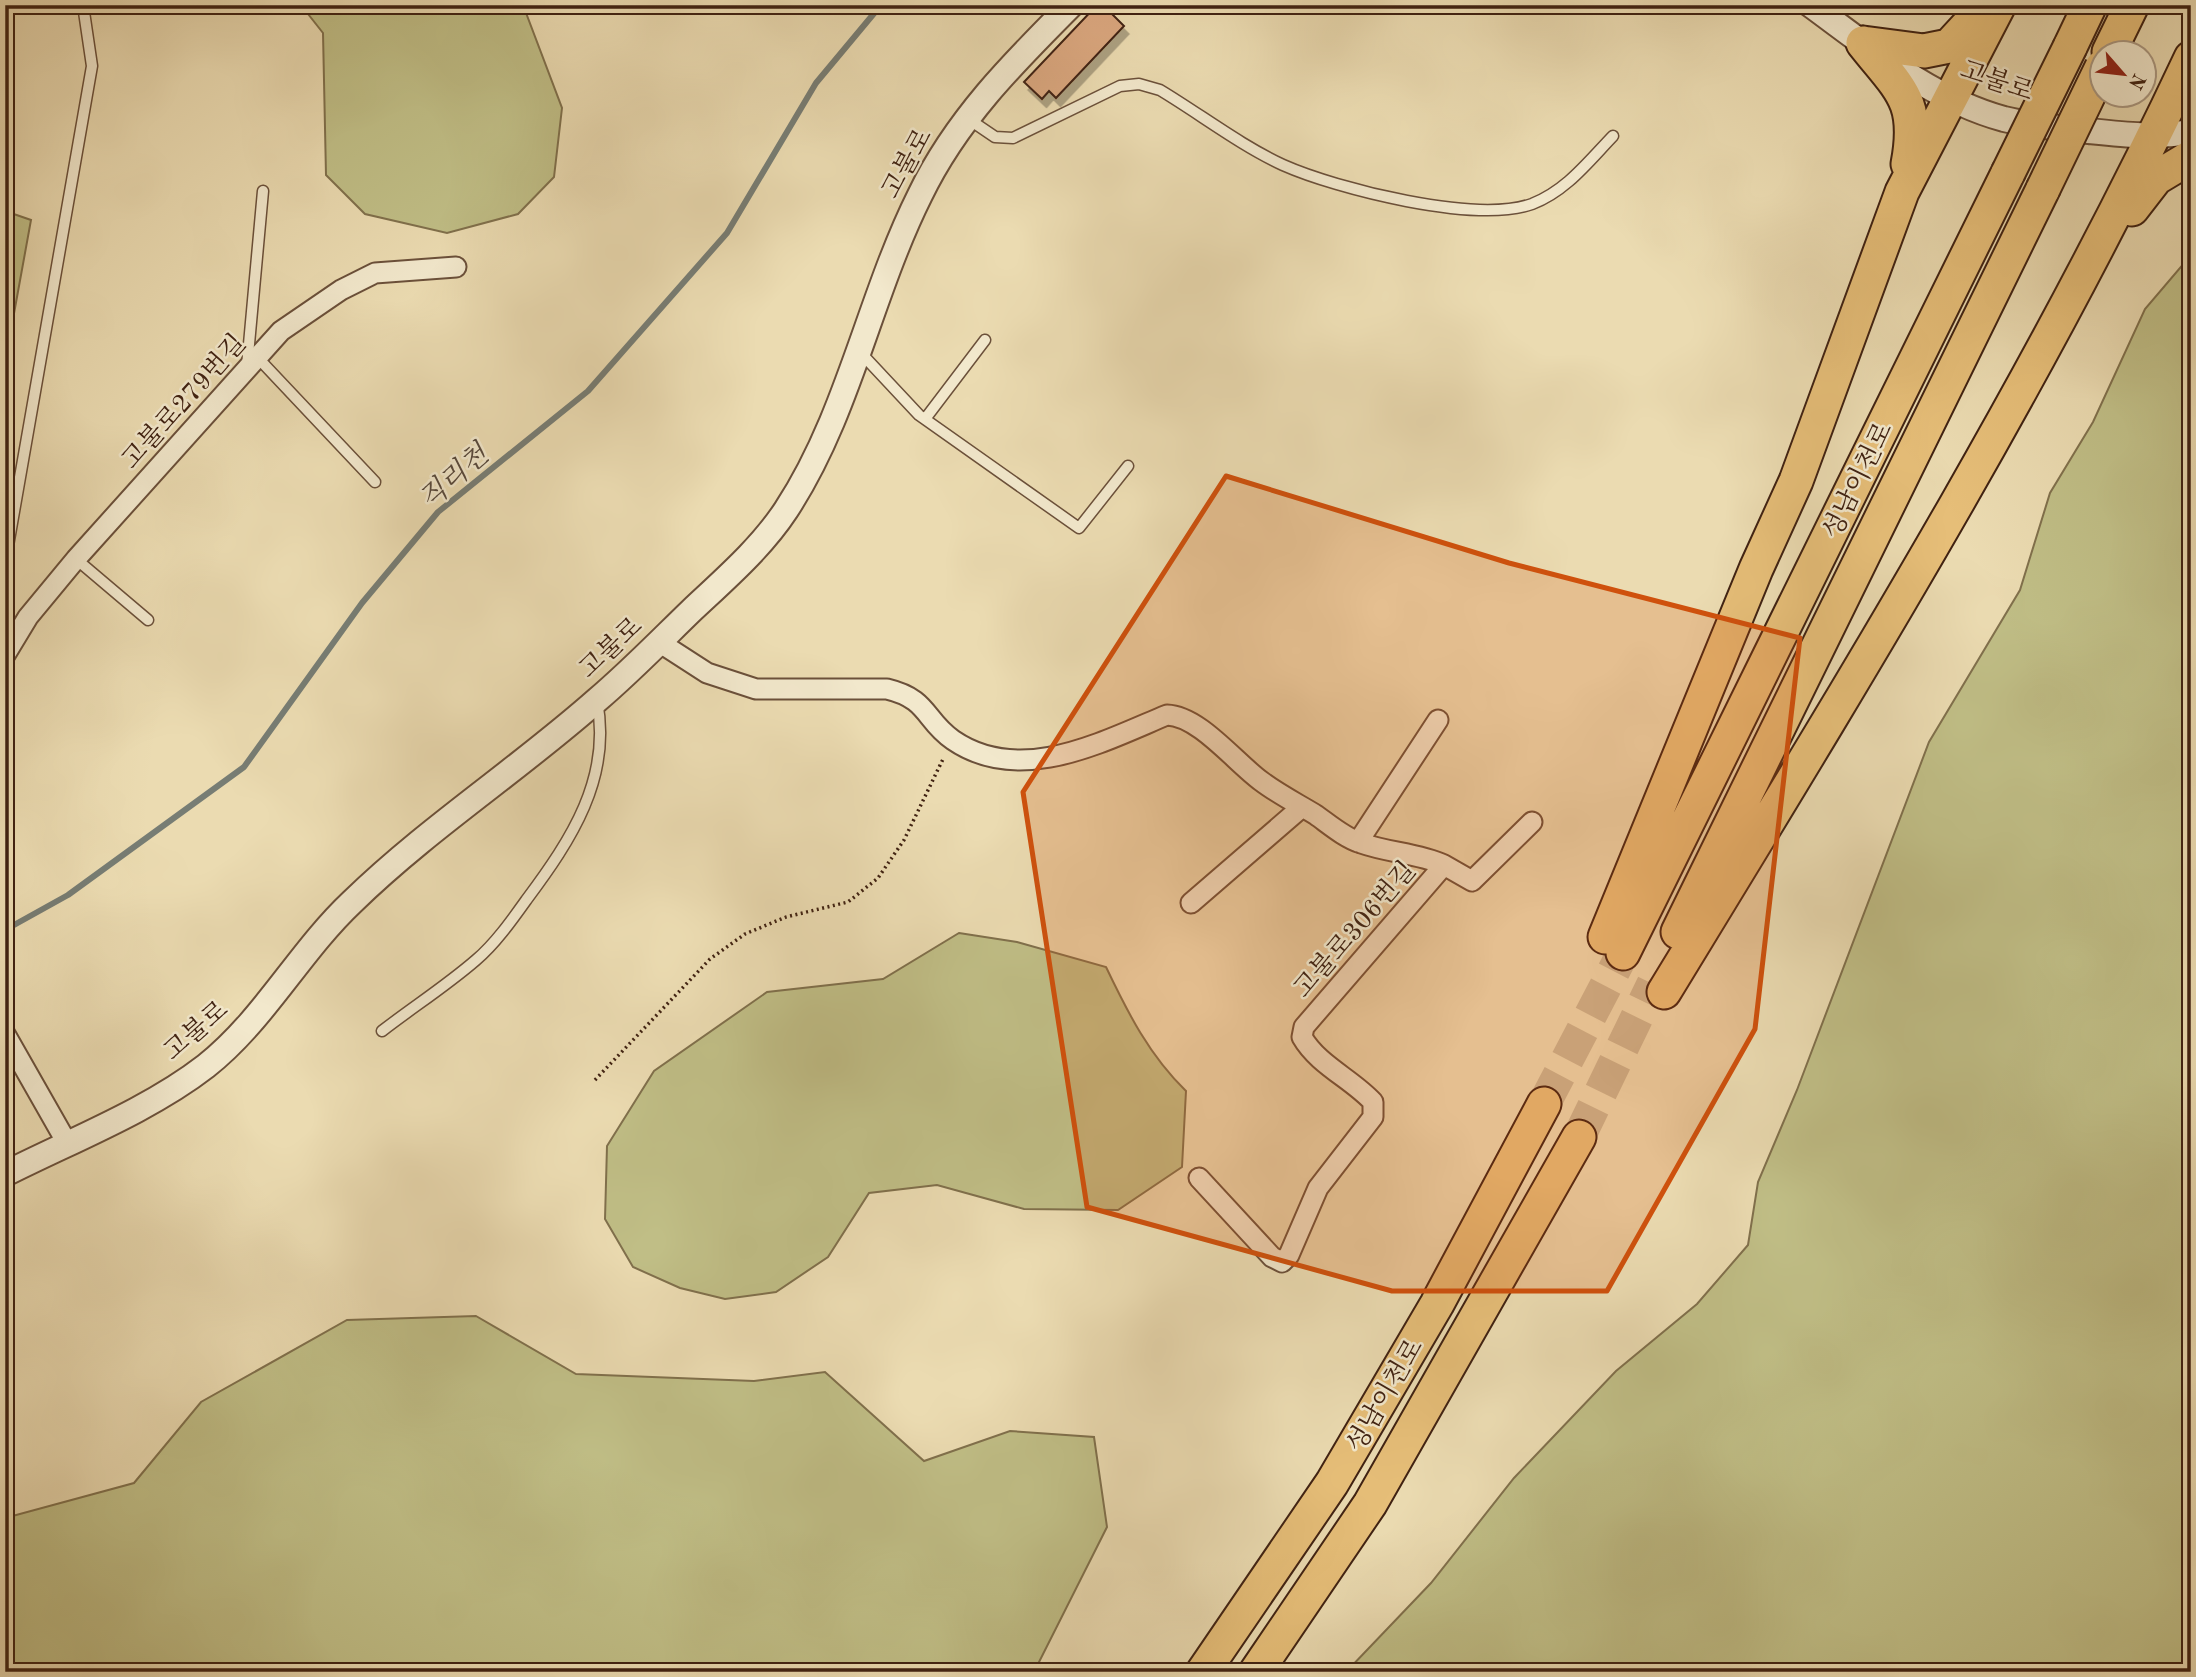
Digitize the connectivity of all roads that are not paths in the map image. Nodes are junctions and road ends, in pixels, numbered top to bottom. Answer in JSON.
{"nodes":[{"id":1,"x":83,"y":5,"type":"edge"},
{"id":2,"x":1071,"y":5,"type":"edge"},
{"id":3,"x":1811,"y":5,"type":"edge"},
{"id":4,"x":1987,"y":5,"type":"edge"},
{"id":5,"x":1998,"y":5,"type":"edge"},
{"id":6,"x":2090,"y":5,"type":"edge"},
{"id":7,"x":2132,"y":5,"type":"edge"},
{"id":8,"x":2116,"y":38,"type":"edge"},
{"id":9,"x":1863,"y":43,"type":"junction"},
{"id":10,"x":2191,"y":58,"type":"edge"},
{"id":11,"x":2088,"y":96,"type":"edge"},
{"id":12,"x":1950,"y":98,"type":"junction"},
{"id":13,"x":967,"y":118,"type":"junction"},
{"id":14,"x":2191,"y":132,"type":"edge"},
{"id":15,"x":1613,"y":136,"type":"dead end"},
{"id":16,"x":2154,"y":138,"type":"junction"},
{"id":17,"x":2191,"y":157,"type":"edge"},
{"id":18,"x":263,"y":191,"type":"dead end"},
{"id":19,"x":1902,"y":192,"type":"junction"},
{"id":20,"x":2095,"y":254,"type":"junction"},
{"id":21,"x":456,"y":267,"type":"dead end"},
{"id":22,"x":985,"y":340,"type":"dead end"},
{"id":23,"x":857,"y":349,"type":"junction"},
{"id":24,"x":252,"y":363,"type":"junction"},
{"id":25,"x":925,"y":419,"type":"junction"},
{"id":26,"x":1128,"y":466,"type":"dead end"},
{"id":27,"x":375,"y":482,"type":"dead end"},
{"id":28,"x":76,"y":559,"type":"junction"},
{"id":29,"x":5,"y":563,"type":"edge"},
{"id":30,"x":148,"y":620,"type":"dead end"},
{"id":31,"x":659,"y":642,"type":"junction"},
{"id":32,"x":5,"y":655,"type":"edge"},
{"id":33,"x":597,"y":700,"type":"junction"},
{"id":34,"x":1438,"y":720,"type":"dead end"},
{"id":35,"x":1302,"y":807,"type":"junction"},
{"id":36,"x":1532,"y":822,"type":"dead end"},
{"id":37,"x":1358,"y":842,"type":"junction"},
{"id":38,"x":1444,"y":865,"type":"junction"},
{"id":39,"x":1191,"y":903,"type":"dead end"},
{"id":40,"x":382,"y":1031,"type":"dead end"},
{"id":41,"x":5,"y":1034,"type":"edge"},
{"id":42,"x":1544,"y":1104,"type":"tunnel mouth"},
{"id":43,"x":1579,"y":1137,"type":"tunnel mouth"},
{"id":44,"x":67,"y":1143,"type":"junction"},
{"id":45,"x":5,"y":1174,"type":"edge"},
{"id":46,"x":1199,"y":1178,"type":"dead end"},
{"id":47,"x":1203,"y":1672,"type":"edge"},
{"id":48,"x":1255,"y":1672,"type":"edge"}],
"edges":[{"from":1,"to":29,"type":"lane"},
{"from":2,"to":13,"type":"street","name":"고불로"},
{"from":3,"to":9,"type":"street","name":"고불로"},
{"from":4,"to":9,"type":"highway"},
{"from":5,"to":12,"type":"highway"},
{"from":6,"to":19,"type":"highway","name":"성남이천로","bridge":true},
{"from":7,"to":8,"type":"highway"},
{"from":9,"to":12,"type":"street","name":"고불로"},
{"from":9,"to":19,"type":"highway"},
{"from":10,"to":16,"type":"highway"},
{"from":11,"to":20,"type":"highway","name":"성남이천로","bridge":true},
{"from":12,"to":16,"type":"street","name":"고불로"},
{"from":12,"to":19,"type":"highway"},
{"from":13,"to":15,"type":"lane"},
{"from":13,"to":23,"type":"street","name":"고불로"},
{"from":14,"to":16,"type":"street","name":"고불로"},
{"from":16,"to":20,"type":"highway"},
{"from":17,"to":20,"type":"highway"},
{"from":18,"to":24,"type":"lane"},
{"from":21,"to":24,"type":"street","name":"고불로279번길"},
{"from":22,"to":25,"type":"lane"},
{"from":23,"to":25,"type":"lane"},
{"from":23,"to":31,"type":"street","name":"고불로"},
{"from":24,"to":27,"type":"lane"},
{"from":24,"to":28,"type":"street","name":"고불로279번길"},
{"from":25,"to":26,"type":"lane"},
{"from":28,"to":30,"type":"lane"},
{"from":28,"to":32,"type":"street","name":"고불로279번길"},
{"from":31,"to":33,"type":"street","name":"고불로"},
{"from":31,"to":35,"type":"street","name":"고불로306번길"},
{"from":33,"to":40,"type":"lane"},
{"from":33,"to":44,"type":"street","name":"고불로"},
{"from":34,"to":37,"type":"street"},
{"from":35,"to":37,"type":"street","name":"고불로306번길"},
{"from":35,"to":39,"type":"street"},
{"from":36,"to":38,"type":"street"},
{"from":37,"to":38,"type":"street","name":"고불로306번길"},
{"from":38,"to":46,"type":"street","name":"고불로306번길"},
{"from":41,"to":44,"type":"street"},
{"from":42,"to":47,"type":"highway","name":"성남이천로"},
{"from":43,"to":48,"type":"highway","name":"성남이천로"},
{"from":44,"to":45,"type":"street","name":"고불로"}]}
